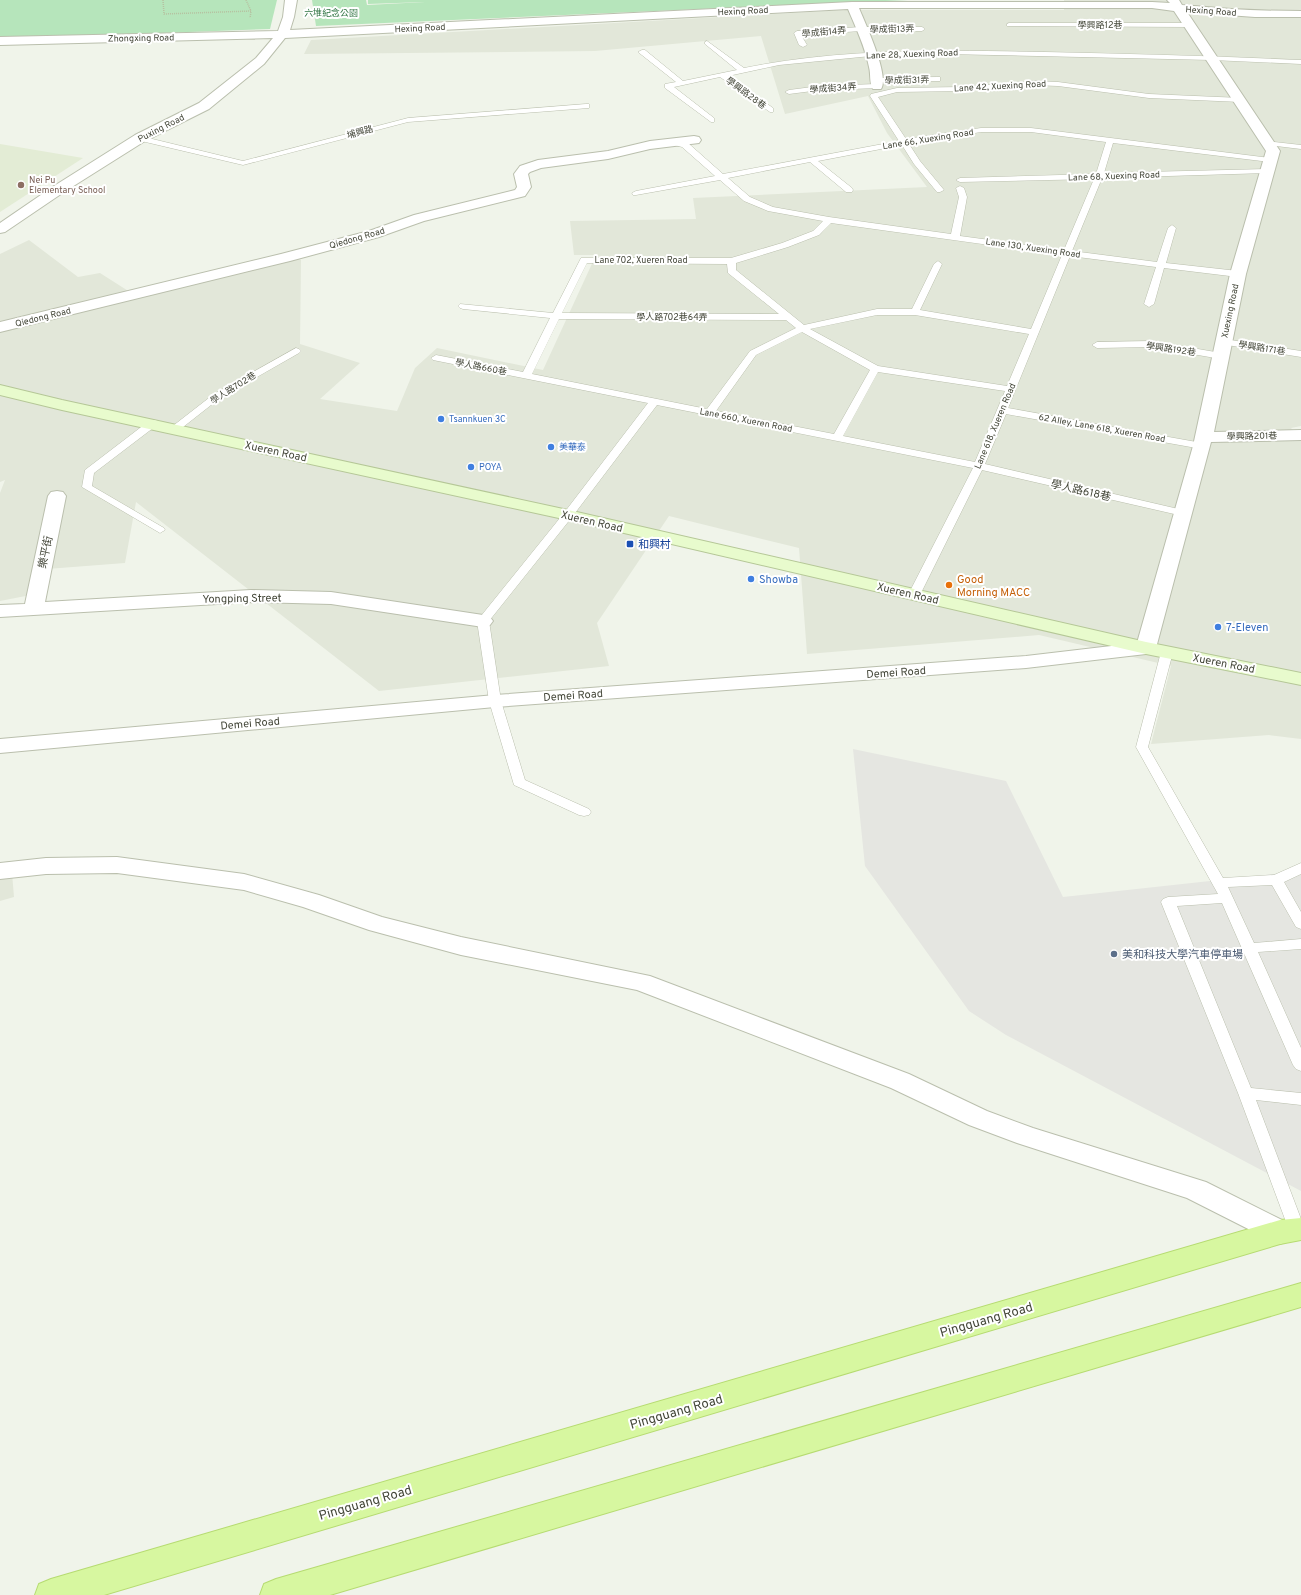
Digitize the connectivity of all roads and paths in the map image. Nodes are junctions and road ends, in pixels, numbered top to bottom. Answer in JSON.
{"nodes":[{"id":1,"x":163,"y":0,"type":"edge"},
{"id":2,"x":246,"y":0,"type":"edge"},
{"id":3,"x":291,"y":0,"type":"edge"},
{"id":4,"x":1176,"y":4,"type":"edge"},
{"id":5,"x":852,"y":5,"type":"junction"},
{"id":6,"x":251,"y":10,"type":"junction"},
{"id":7,"x":1301,"y":14,"type":"edge"},
{"id":8,"x":249,"y":23,"type":"dead end"},
{"id":9,"x":1009,"y":25,"type":"dead end"},
{"id":10,"x":1190,"y":25,"type":"junction"},
{"id":11,"x":861,"y":29,"type":"junction"},
{"id":12,"x":922,"y":29,"type":"dead end"},
{"id":13,"x":281,"y":34,"type":"junction"},
{"id":14,"x":0,"y":41,"type":"edge"},
{"id":15,"x":707,"y":43,"type":"dead end"},
{"id":16,"x":803,"y":45,"type":"dead end"},
{"id":17,"x":642,"y":52,"type":"dead end"},
{"id":18,"x":871,"y":54,"type":"junction"},
{"id":19,"x":1212,"y":58,"type":"junction"},
{"id":20,"x":1301,"y":62,"type":"edge"},
{"id":21,"x":743,"y":71,"type":"junction"},
{"id":22,"x":722,"y":75,"type":"junction"},
{"id":23,"x":937,"y":79,"type":"dead end"},
{"id":24,"x":682,"y":83,"type":"junction"},
{"id":25,"x":877,"y":83,"type":"junction"},
{"id":26,"x":789,"y":92,"type":"dead end"},
{"id":27,"x":1241,"y":100,"type":"junction"},
{"id":28,"x":586,"y":106,"type":"dead end"},
{"id":29,"x":770,"y":110,"type":"dead end"},
{"id":30,"x":711,"y":120,"type":"dead end"},
{"id":31,"x":140,"y":138,"type":"junction"},
{"id":32,"x":694,"y":140,"type":"dead end"},
{"id":33,"x":1110,"y":140,"type":"junction"},
{"id":34,"x":674,"y":142,"type":"junction"},
{"id":35,"x":905,"y":142,"type":"junction"},
{"id":36,"x":1268,"y":143,"type":"junction"},
{"id":37,"x":1301,"y":147,"type":"edge"},
{"id":38,"x":811,"y":160,"type":"junction"},
{"id":39,"x":1269,"y":165,"type":"junction"},
{"id":40,"x":1099,"y":176,"type":"junction"},
{"id":41,"x":722,"y":177,"type":"junction"},
{"id":42,"x":849,"y":190,"type":"dead end"},
{"id":43,"x":940,"y":190,"type":"dead end"},
{"id":44,"x":636,"y":193,"type":"dead end"},
{"id":45,"x":829,"y":220,"type":"junction"},
{"id":46,"x":1172,"y":228,"type":"dead end"},
{"id":47,"x":0,"y":229,"type":"edge"},
{"id":48,"x":955,"y":237,"type":"junction"},
{"id":49,"x":1066,"y":253,"type":"junction"},
{"id":50,"x":732,"y":261,"type":"junction"},
{"id":51,"x":938,"y":264,"type":"dead end"},
{"id":52,"x":1161,"y":264,"type":"junction"},
{"id":53,"x":1238,"y":274,"type":"junction"},
{"id":54,"x":1149,"y":304,"type":"dead end"},
{"id":55,"x":463,"y":306,"type":"dead end"},
{"id":56,"x":915,"y":312,"type":"junction"},
{"id":57,"x":556,"y":316,"type":"junction"},
{"id":58,"x":788,"y":317,"type":"junction"},
{"id":59,"x":0,"y":327,"type":"edge"},
{"id":60,"x":802,"y":328,"type":"junction"},
{"id":61,"x":1035,"y":332,"type":"junction"},
{"id":62,"x":1097,"y":345,"type":"dead end"},
{"id":63,"x":1222,"y":349,"type":"junction"},
{"id":64,"x":296,"y":351,"type":"dead end"},
{"id":65,"x":1301,"y":354,"type":"edge"},
{"id":66,"x":436,"y":358,"type":"dead end"},
{"id":67,"x":875,"y":369,"type":"junction"},
{"id":68,"x":526,"y":376,"type":"junction"},
{"id":69,"x":1011,"y":389,"type":"junction"},
{"id":70,"x":0,"y":390,"type":"edge"},
{"id":71,"x":655,"y":401,"type":"junction"},
{"id":72,"x":1002,"y":410,"type":"junction"},
{"id":73,"x":710,"y":412,"type":"junction"},
{"id":74,"x":153,"y":424,"type":"junction"},
{"id":75,"x":174,"y":429,"type":"junction"},
{"id":76,"x":1301,"y":435,"type":"edge"},
{"id":77,"x":837,"y":438,"type":"junction"},
{"id":78,"x":1203,"y":441,"type":"junction"},
{"id":79,"x":979,"y":466,"type":"junction"},
{"id":80,"x":57,"y":496,"type":"dead end"},
{"id":81,"x":1183,"y":513,"type":"junction"},
{"id":82,"x":568,"y":515,"type":"junction"},
{"id":83,"x":160,"y":530,"type":"dead end"},
{"id":84,"x":914,"y":595,"type":"junction"},
{"id":85,"x":34,"y":609,"type":"junction"},
{"id":86,"x":0,"y":611,"type":"edge"},
{"id":87,"x":483,"y":621,"type":"junction"},
{"id":88,"x":1146,"y":648,"type":"junction"},
{"id":89,"x":1166,"y":652,"type":"junction"},
{"id":90,"x":1301,"y":679,"type":"edge"},
{"id":91,"x":495,"y":701,"type":"junction"},
{"id":92,"x":0,"y":746,"type":"edge"},
{"id":93,"x":584,"y":812,"type":"dead end"},
{"id":94,"x":1301,"y":868,"type":"edge"},
{"id":95,"x":0,"y":871,"type":"edge"},
{"id":96,"x":1276,"y":880,"type":"junction"},
{"id":97,"x":1218,"y":883,"type":"junction"},
{"id":98,"x":1227,"y":898,"type":"junction"},
{"id":99,"x":1295,"y":901,"type":"edge"},
{"id":100,"x":1301,"y":924,"type":"edge"},
{"id":101,"x":1301,"y":944,"type":"edge"},
{"id":102,"x":1249,"y":948,"type":"junction"},
{"id":103,"x":1301,"y":1065,"type":"edge"},
{"id":104,"x":1246,"y":1093,"type":"junction"},
{"id":105,"x":1301,"y":1099,"type":"edge"},
{"id":106,"x":1293,"y":1230,"type":"edge"},
{"id":107,"x":1301,"y":1295,"type":"edge"},
{"id":108,"x":51,"y":1595,"type":"edge"},
{"id":109,"x":276,"y":1595,"type":"edge"}],
"edges":[{"from":1,"to":6,"type":"path"},
{"from":2,"to":6,"type":"path"},
{"from":3,"to":13,"type":"street","name":"Puxing Road"},
{"from":4,"to":5,"type":"street","name":"Hexing Road"},
{"from":4,"to":7,"type":"street","name":"Hexing Road"},
{"from":4,"to":10,"type":"street","name":"Xuexing Road"},
{"from":5,"to":11,"type":"street"},
{"from":5,"to":13,"type":"street","name":"Hexing Road"},
{"from":6,"to":8,"type":"path"},
{"from":9,"to":10,"type":"lane","name":"學興路12巷"},
{"from":10,"to":19,"type":"street","name":"Xuexing Road"},
{"from":11,"to":12,"type":"lane","name":"學成街13弄"},
{"from":11,"to":16,"type":"lane","name":"學成街14弄"},
{"from":11,"to":18,"type":"street"},
{"from":13,"to":14,"type":"street","name":"Zhongxing Road"},
{"from":13,"to":31,"type":"street","name":"Puxing Road"},
{"from":15,"to":21,"type":"lane","name":"學興路28巷"},
{"from":17,"to":24,"type":"lane"},
{"from":18,"to":19,"type":"lane","name":"Lane 28, Xuexing Road"},
{"from":18,"to":21,"type":"lane","name":"Lane 28, Xuexing Road"},
{"from":18,"to":25,"type":"street"},
{"from":19,"to":20,"type":"lane","name":"Lane 28, Xuexing Road"},
{"from":19,"to":27,"type":"street","name":"Xuexing Road"},
{"from":21,"to":22,"type":"lane","name":"Lane 28, Xuexing Road"},
{"from":22,"to":24,"type":"lane","name":"Lane 28, Xuexing Road"},
{"from":22,"to":29,"type":"lane","name":"學興路28巷"},
{"from":23,"to":25,"type":"lane","name":"學成街31弄"},
{"from":24,"to":30,"type":"lane","name":"Lane 28, Xuexing Road"},
{"from":25,"to":26,"type":"lane","name":"學成街34弄"},
{"from":27,"to":35,"type":"lane","name":"Lane 42, Xuexing Road"},
{"from":27,"to":36,"type":"street","name":"Xuexing Road"},
{"from":28,"to":31,"type":"lane","name":"埔興路"},
{"from":31,"to":47,"type":"street","name":"Puxing Road"},
{"from":32,"to":34,"type":"street","name":"Qiedong Road"},
{"from":33,"to":35,"type":"lane","name":"Lane 66, Xuexing Road"},
{"from":33,"to":39,"type":"lane","name":"Lane 66, Xuexing Road"},
{"from":33,"to":40,"type":"lane","name":"Lane 618, Xueren Road"},
{"from":34,"to":41,"type":"lane","name":"Lane 130, Xuexing Road"},
{"from":34,"to":59,"type":"street","name":"Qiedong Road"},
{"from":35,"to":38,"type":"lane","name":"Lane 66, Xuexing Road"},
{"from":35,"to":43,"type":"lane","name":"Lane 42, Xuexing Road"},
{"from":36,"to":37,"type":"lane"},
{"from":36,"to":39,"type":"street","name":"Xuexing Road"},
{"from":38,"to":41,"type":"lane","name":"Lane 66, Xuexing Road"},
{"from":38,"to":42,"type":"lane"},
{"from":39,"to":40,"type":"lane","name":"Lane 68, Xuexing Road"},
{"from":39,"to":53,"type":"street","name":"Xuexing Road"},
{"from":40,"to":48,"type":"lane","name":"Lane 68, Xuexing Road"},
{"from":40,"to":49,"type":"lane","name":"Lane 618, Xueren Road"},
{"from":41,"to":44,"type":"lane","name":"Lane 66, Xuexing Road"},
{"from":41,"to":45,"type":"lane","name":"Lane 130, Xuexing Road"},
{"from":45,"to":48,"type":"lane","name":"Lane 130, Xuexing Road"},
{"from":45,"to":50,"type":"lane"},
{"from":46,"to":52,"type":"lane"},
{"from":48,"to":49,"type":"lane","name":"Lane 130, Xuexing Road"},
{"from":49,"to":52,"type":"lane","name":"Lane 130, Xuexing Road"},
{"from":49,"to":61,"type":"lane","name":"Lane 618, Xueren Road"},
{"from":50,"to":57,"type":"lane","name":"Lane 702, Xueren Road"},
{"from":50,"to":58,"type":"lane"},
{"from":51,"to":56,"type":"lane"},
{"from":52,"to":53,"type":"lane","name":"Lane 130, Xuexing Road"},
{"from":52,"to":54,"type":"lane"},
{"from":53,"to":63,"type":"street","name":"Xuexing Road"},
{"from":55,"to":57,"type":"lane"},
{"from":56,"to":60,"type":"lane"},
{"from":56,"to":61,"type":"lane"},
{"from":57,"to":58,"type":"lane","name":"學人路702巷64弄"},
{"from":57,"to":68,"type":"lane","name":"Lane 702, Xueren Road"},
{"from":58,"to":60,"type":"lane"},
{"from":60,"to":67,"type":"lane"},
{"from":60,"to":73,"type":"lane"},
{"from":61,"to":69,"type":"lane","name":"Lane 618, Xueren Road"},
{"from":62,"to":63,"type":"lane","name":"學興路192巷"},
{"from":63,"to":65,"type":"lane","name":"學興路171巷"},
{"from":63,"to":78,"type":"street","name":"Xuexing Road"},
{"from":64,"to":75,"type":"lane","name":"學人路702巷"},
{"from":66,"to":68,"type":"lane","name":"學人路660巷"},
{"from":67,"to":69,"type":"lane"},
{"from":67,"to":77,"type":"lane"},
{"from":68,"to":71,"type":"lane","name":"Lane 660, Xueren Road"},
{"from":69,"to":72,"type":"lane","name":"Lane 618, Xueren Road"},
{"from":70,"to":74,"type":"main road","name":"Xueren Road"},
{"from":71,"to":73,"type":"lane","name":"Lane 660, Xueren Road"},
{"from":71,"to":82,"type":"lane"},
{"from":72,"to":78,"type":"lane","name":"62 Alley, Lane 618, Xueren Road"},
{"from":72,"to":79,"type":"lane","name":"Lane 618, Xueren Road"},
{"from":73,"to":77,"type":"lane","name":"Lane 660, Xueren Road"},
{"from":74,"to":75,"type":"main road","name":"Xueren Road"},
{"from":74,"to":83,"type":"lane"},
{"from":75,"to":82,"type":"main road","name":"Xueren Road"},
{"from":76,"to":78,"type":"street","name":"學興路201巷"},
{"from":77,"to":79,"type":"lane","name":"Lane 660, Xueren Road"},
{"from":78,"to":81,"type":"street","name":"Xuexing Road"},
{"from":79,"to":81,"type":"lane","name":"學人路618巷"},
{"from":79,"to":84,"type":"lane","name":"Lane 618, Xueren Road"},
{"from":80,"to":85,"type":"street","name":"樂平街"},
{"from":81,"to":88,"type":"street","name":"Xuexing Road"},
{"from":82,"to":84,"type":"main road","name":"Xueren Road"},
{"from":82,"to":87,"type":"lane"},
{"from":84,"to":88,"type":"main road","name":"Xueren Road"},
{"from":85,"to":86,"type":"street","name":"Yongping Street"},
{"from":85,"to":87,"type":"street","name":"Yongping Street"},
{"from":87,"to":91,"type":"lane"},
{"from":88,"to":89,"type":"main road","name":"Xueren Road"},
{"from":88,"to":91,"type":"street","name":"Demei Road"},
{"from":89,"to":90,"type":"main road","name":"Xueren Road"},
{"from":89,"to":97,"type":"lane"},
{"from":91,"to":92,"type":"street","name":"Demei Road"},
{"from":91,"to":93,"type":"lane"},
{"from":94,"to":96,"type":"lane"},
{"from":95,"to":106,"type":"street"},
{"from":96,"to":97,"type":"lane"},
{"from":96,"to":99,"type":"lane"},
{"from":97,"to":98,"type":"lane"},
{"from":98,"to":102,"type":"lane"},
{"from":98,"to":104,"type":"lane"},
{"from":99,"to":100,"type":"lane"},
{"from":101,"to":102,"type":"lane"},
{"from":102,"to":103,"type":"lane"},
{"from":104,"to":105,"type":"lane"},
{"from":104,"to":106,"type":"lane"},
{"from":106,"to":108,"type":"main road","name":"Pingguang Road"},
{"from":107,"to":109,"type":"main road"}]}
